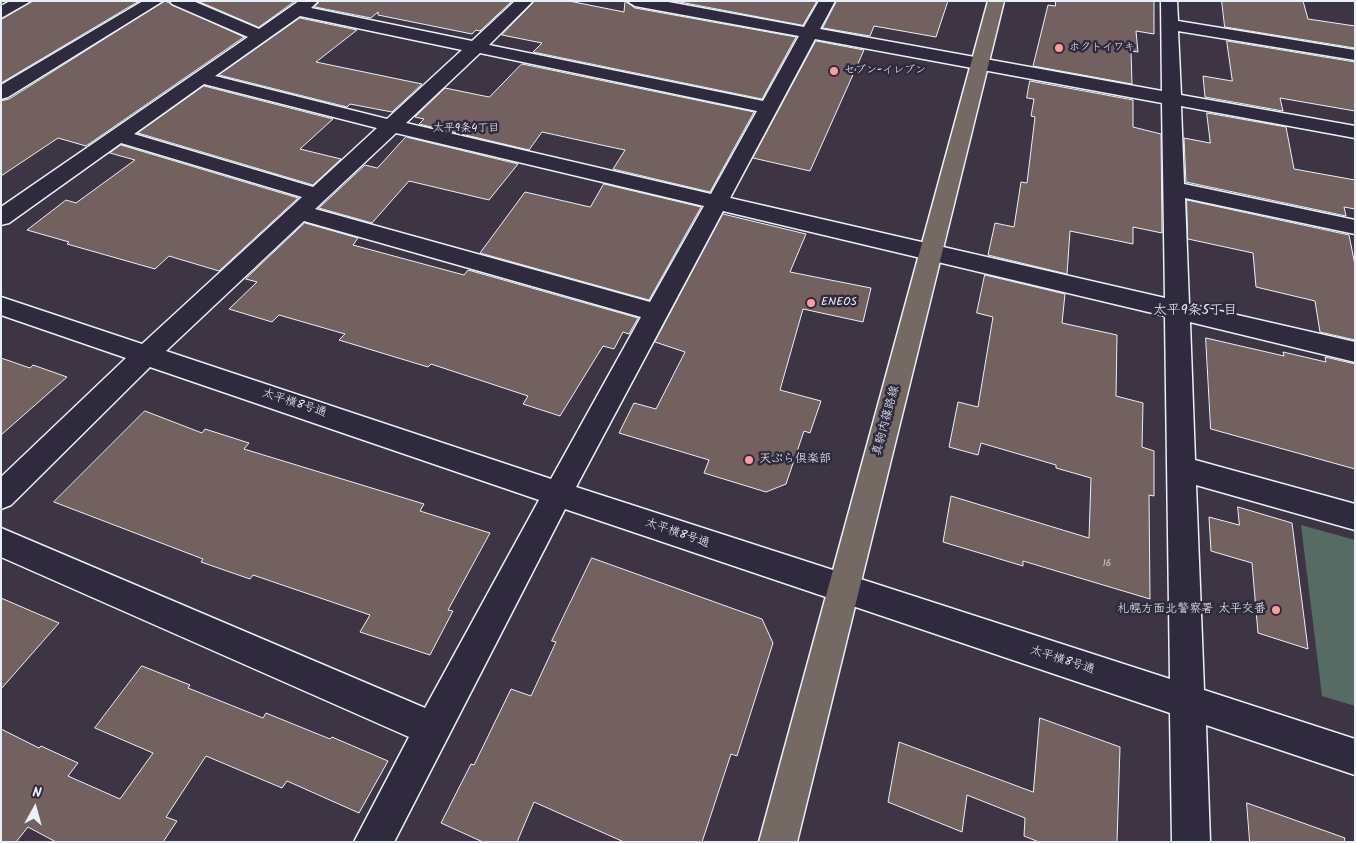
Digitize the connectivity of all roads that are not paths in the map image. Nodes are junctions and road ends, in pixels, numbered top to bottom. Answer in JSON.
{"nodes":[{"id":1,"x":23,"y":1,"type":"edge"},
{"id":2,"x":155,"y":1,"type":"edge"},
{"id":3,"x":178,"y":1,"type":"edge"},
{"id":4,"x":524,"y":1,"type":"edge"},
{"id":5,"x":635,"y":1,"type":"edge"},
{"id":6,"x":827,"y":1,"type":"edge"},
{"id":7,"x":996,"y":1,"type":"edge"},
{"id":8,"x":304,"y":6,"type":"edge"},
{"id":9,"x":1,"y":13,"type":"edge"},
{"id":10,"x":1170,"y":13,"type":"edge"},
{"id":11,"x":810,"y":33,"type":"junction"},
{"id":12,"x":261,"y":36,"type":"junction"},
{"id":13,"x":475,"y":48,"type":"junction"},
{"id":14,"x":1355,"y":55,"type":"edge"},
{"id":15,"x":979,"y":64,"type":"junction"},
{"id":16,"x":201,"y":78,"type":"junction"},
{"id":17,"x":1,"y":92,"type":"edge"},
{"id":18,"x":1172,"y":99,"type":"junction"},
{"id":19,"x":769,"y":108,"type":"junction"},
{"id":20,"x":392,"y":126,"type":"junction"},
{"id":21,"x":1355,"y":132,"type":"edge"},
{"id":22,"x":118,"y":136,"type":"junction"},
{"id":23,"x":1174,"y":189,"type":"junction"},
{"id":24,"x":318,"y":194,"type":"junction"},
{"id":25,"x":718,"y":202,"type":"junction"},
{"id":26,"x":299,"y":212,"type":"junction"},
{"id":27,"x":1,"y":218,"type":"edge"},
{"id":28,"x":1355,"y":227,"type":"edge"},
{"id":29,"x":930,"y":253,"type":"junction"},
{"id":30,"x":1,"y":306,"type":"edge"},
{"id":31,"x":1177,"y":311,"type":"junction"},
{"id":32,"x":657,"y":313,"type":"junction"},
{"id":33,"x":1355,"y":352,"type":"edge"},
{"id":34,"x":146,"y":355,"type":"junction"},
{"id":35,"x":1182,"y":469,"type":"junction"},
{"id":36,"x":558,"y":492,"type":"junction"},
{"id":37,"x":1,"y":496,"type":"edge"},
{"id":38,"x":1355,"y":517,"type":"edge"},
{"id":39,"x":1,"y":542,"type":"edge"},
{"id":40,"x":843,"y":588,"type":"junction"},
{"id":41,"x":1188,"y":702,"type":"junction"},
{"id":42,"x":433,"y":729,"type":"junction"},
{"id":43,"x":1355,"y":757,"type":"edge"},
{"id":44,"x":373,"y":842,"type":"edge"},
{"id":45,"x":778,"y":842,"type":"edge"},
{"id":46,"x":1191,"y":842,"type":"edge"}],
"edges":[{"from":1,"to":9,"type":"street"},
{"from":2,"to":17,"type":"street"},
{"from":3,"to":12,"type":"street"},
{"from":4,"to":13,"type":"street"},
{"from":5,"to":11,"type":"street"},
{"from":6,"to":11,"type":"street"},
{"from":7,"to":15,"type":"main road","name":"真駒内篠路線"},
{"from":8,"to":12,"type":"street"},
{"from":8,"to":13,"type":"street"},
{"from":10,"to":14,"type":"street"},
{"from":10,"to":18,"type":"street"},
{"from":11,"to":15,"type":"street"},
{"from":11,"to":19,"type":"street"},
{"from":12,"to":16,"type":"street"},
{"from":13,"to":19,"type":"street"},
{"from":13,"to":20,"type":"street"},
{"from":15,"to":18,"type":"street"},
{"from":15,"to":29,"type":"main road","name":"真駒内篠路線"},
{"from":16,"to":20,"type":"street"},
{"from":16,"to":22,"type":"street"},
{"from":18,"to":21,"type":"street"},
{"from":18,"to":23,"type":"street"},
{"from":19,"to":25,"type":"street"},
{"from":20,"to":24,"type":"street"},
{"from":20,"to":25,"type":"street"},
{"from":22,"to":24,"type":"street"},
{"from":22,"to":27,"type":"street"},
{"from":23,"to":28,"type":"street"},
{"from":23,"to":31,"type":"street"},
{"from":24,"to":26,"type":"street"},
{"from":25,"to":29,"type":"street"},
{"from":25,"to":32,"type":"street"},
{"from":26,"to":32,"type":"street"},
{"from":26,"to":34,"type":"street"},
{"from":29,"to":31,"type":"street"},
{"from":29,"to":40,"type":"main road","name":"真駒内篠路線"},
{"from":30,"to":34,"type":"street","name":"太平横8号通"},
{"from":31,"to":33,"type":"street"},
{"from":31,"to":35,"type":"street"},
{"from":32,"to":36,"type":"street"},
{"from":34,"to":36,"type":"street","name":"太平横8号通"},
{"from":34,"to":37,"type":"street"},
{"from":35,"to":38,"type":"street"},
{"from":35,"to":41,"type":"street"},
{"from":36,"to":40,"type":"street","name":"太平横8号通"},
{"from":36,"to":42,"type":"street"},
{"from":39,"to":42,"type":"street"},
{"from":40,"to":41,"type":"street","name":"太平横8号通"},
{"from":40,"to":45,"type":"main road","name":"真駒内篠路線"},
{"from":41,"to":43,"type":"street","name":"太平横8号通"},
{"from":41,"to":46,"type":"street"},
{"from":42,"to":44,"type":"street"}]}
